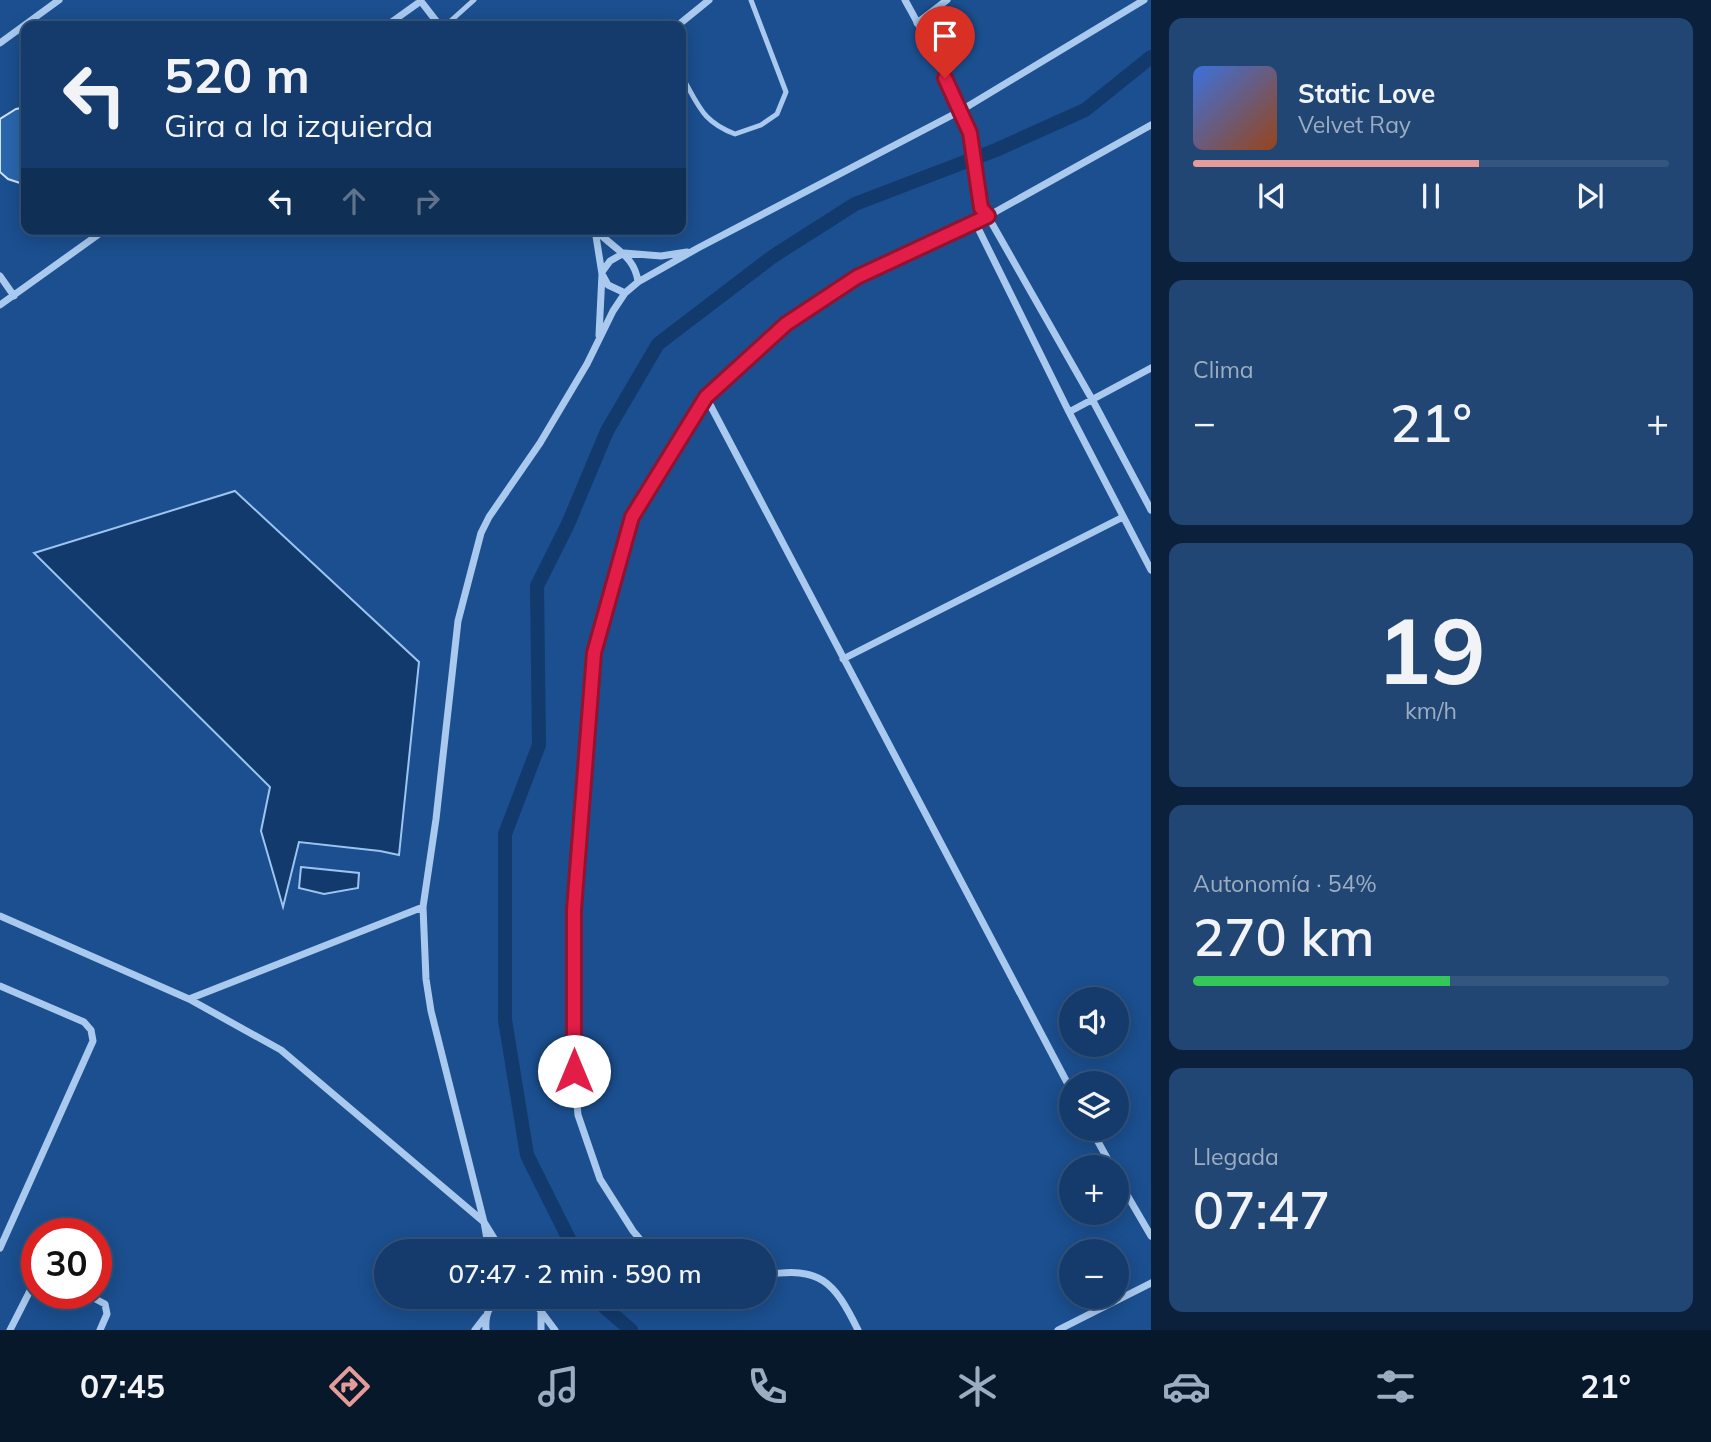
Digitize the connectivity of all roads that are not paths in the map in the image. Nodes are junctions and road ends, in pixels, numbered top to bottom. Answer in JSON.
{"nodes":[{"id":1,"x":59,"y":0,"type":"edge"},
{"id":2,"x":421,"y":0,"type":"edge"},
{"id":3,"x":474,"y":0,"type":"edge"},
{"id":4,"x":709,"y":0,"type":"edge"},
{"id":5,"x":751,"y":0,"type":"edge"},
{"id":6,"x":905,"y":0,"type":"edge"},
{"id":7,"x":947,"y":0,"type":"edge"},
{"id":8,"x":1144,"y":0,"type":"edge"},
{"id":9,"x":30,"y":21,"type":"edge"},
{"id":10,"x":393,"y":21,"type":"edge"},
{"id":11,"x":438,"y":21,"type":"edge"},
{"id":12,"x":448,"y":21,"type":"edge"},
{"id":13,"x":683,"y":21,"type":"edge"},
{"id":14,"x":917,"y":23,"type":"junction"},
{"id":15,"x":21,"y":28,"type":"edge"},
{"id":16,"x":0,"y":43,"type":"edge"},
{"id":17,"x":686,"y":84,"type":"edge"},
{"id":18,"x":960,"y":111,"type":"junction"},
{"id":19,"x":1151,"y":125,"type":"edge"},
{"id":20,"x":981,"y":208,"type":"junction"},
{"id":21,"x":988,"y":216,"type":"junction"},
{"id":22,"x":975,"y":222,"type":"junction"},
{"id":23,"x":98,"y":235,"type":"edge"},
{"id":24,"x":596,"y":235,"type":"edge"},
{"id":25,"x":600,"y":235,"type":"edge"},
{"id":26,"x":698,"y":248,"type":"junction"},
{"id":27,"x":624,"y":253,"type":"junction"},
{"id":28,"x":602,"y":274,"type":"junction"},
{"id":29,"x":0,"y":276,"type":"edge"},
{"id":30,"x":638,"y":282,"type":"junction"},
{"id":31,"x":625,"y":293,"type":"junction"},
{"id":32,"x":14,"y":296,"type":"junction"},
{"id":33,"x":0,"y":305,"type":"edge"},
{"id":34,"x":597,"y":343,"type":"junction"},
{"id":35,"x":1151,"y":368,"type":"edge"},
{"id":36,"x":706,"y":397,"type":"junction"},
{"id":37,"x":1093,"y":401,"type":"junction"},
{"id":38,"x":1069,"y":412,"type":"junction"},
{"id":39,"x":1151,"y":510,"type":"edge"},
{"id":40,"x":1123,"y":517,"type":"junction"},
{"id":41,"x":1151,"y":570,"type":"edge"},
{"id":42,"x":843,"y":659,"type":"junction"},
{"id":43,"x":423,"y":907,"type":"junction"},
{"id":44,"x":0,"y":916,"type":"edge"},
{"id":45,"x":0,"y":986,"type":"edge"},
{"id":46,"x":189,"y":999,"type":"junction"},
{"id":47,"x":1061,"y":1071,"type":"edge"},
{"id":48,"x":1129,"y":1198,"type":"edge"},
{"id":49,"x":484,"y":1222,"type":"junction"},
{"id":50,"x":1151,"y":1236,"type":"edge"},
{"id":51,"x":487,"y":1239,"type":"edge"},
{"id":52,"x":495,"y":1239,"type":"edge"},
{"id":53,"x":640,"y":1239,"type":"edge"},
{"id":54,"x":0,"y":1248,"type":"edge"},
{"id":55,"x":776,"y":1273,"type":"edge"},
{"id":56,"x":1151,"y":1283,"type":"edge"},
{"id":57,"x":21,"y":1308,"type":"edge"},
{"id":58,"x":106,"y":1309,"type":"edge"},
{"id":59,"x":489,"y":1309,"type":"edge"},
{"id":60,"x":538,"y":1309,"type":"edge"},
{"id":61,"x":539,"y":1309,"type":"edge"},
{"id":62,"x":486,"y":1316,"type":"junction"},
{"id":63,"x":10,"y":1330,"type":"edge"},
{"id":64,"x":100,"y":1330,"type":"edge"},
{"id":65,"x":475,"y":1330,"type":"edge"},
{"id":66,"x":486,"y":1330,"type":"edge"},
{"id":67,"x":541,"y":1330,"type":"edge"},
{"id":68,"x":555,"y":1330,"type":"edge"},
{"id":69,"x":858,"y":1330,"type":"edge"},
{"id":70,"x":1058,"y":1330,"type":"edge"}],
"edges":[{"from":1,"to":9,"type":"street"},
{"from":2,"to":10,"type":"street"},
{"from":2,"to":11,"type":"street"},
{"from":3,"to":12,"type":"lane"},
{"from":4,"to":13,"type":"street"},
{"from":5,"to":17,"type":"lane"},
{"from":6,"to":14,"type":"street"},
{"from":7,"to":14,"type":"street"},
{"from":8,"to":18,"type":"street"},
{"from":14,"to":18,"type":"street"},
{"from":15,"to":16,"type":"street"},
{"from":18,"to":20,"type":"street"},
{"from":18,"to":26,"type":"street"},
{"from":19,"to":21,"type":"street"},
{"from":20,"to":21,"type":"street"},
{"from":20,"to":22,"type":"street"},
{"from":21,"to":22,"type":"street"},
{"from":21,"to":37,"type":"street"},
{"from":22,"to":36,"type":"street"},
{"from":22,"to":38,"type":"street"},
{"from":23,"to":32,"type":"street"},
{"from":24,"to":28,"type":"street"},
{"from":25,"to":27,"type":"street"},
{"from":26,"to":27,"type":"street"},
{"from":26,"to":30,"type":"street"},
{"from":27,"to":28,"type":"street"},
{"from":27,"to":30,"type":"street"},
{"from":28,"to":31,"type":"street"},
{"from":28,"to":34,"type":"street"},
{"from":29,"to":32,"type":"street"},
{"from":30,"to":31,"type":"street"},
{"from":31,"to":34,"type":"street"},
{"from":32,"to":33,"type":"street"},
{"from":34,"to":43,"type":"street"},
{"from":35,"to":37,"type":"street"},
{"from":36,"to":42,"type":"street"},
{"from":36,"to":53,"type":"street"},
{"from":37,"to":38,"type":"street"},
{"from":37,"to":39,"type":"street"},
{"from":38,"to":40,"type":"street"},
{"from":40,"to":41,"type":"street"},
{"from":40,"to":42,"type":"street"},
{"from":42,"to":47,"type":"street"},
{"from":43,"to":46,"type":"street"},
{"from":43,"to":49,"type":"street"},
{"from":44,"to":46,"type":"street"},
{"from":45,"to":54,"type":"street"},
{"from":46,"to":49,"type":"street"},
{"from":48,"to":50,"type":"street"},
{"from":49,"to":51,"type":"street"},
{"from":49,"to":52,"type":"street"},
{"from":55,"to":69,"type":"street"},
{"from":56,"to":70,"type":"street"},
{"from":57,"to":63,"type":"street"},
{"from":58,"to":64,"type":"street"},
{"from":59,"to":62,"type":"street"},
{"from":60,"to":68,"type":"street"},
{"from":61,"to":67,"type":"street"},
{"from":62,"to":65,"type":"street"},
{"from":62,"to":66,"type":"street"}]}
